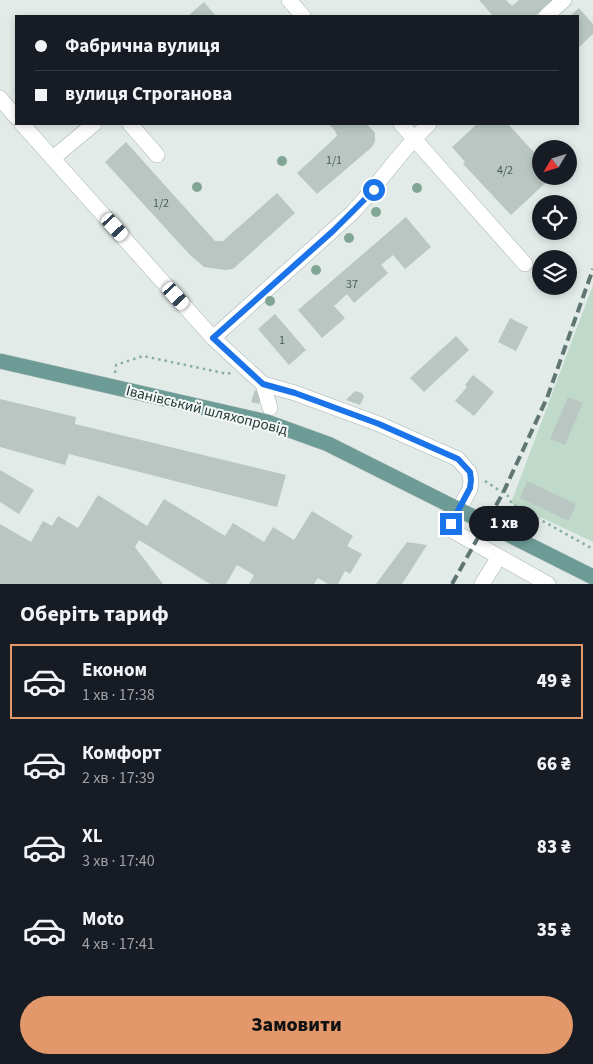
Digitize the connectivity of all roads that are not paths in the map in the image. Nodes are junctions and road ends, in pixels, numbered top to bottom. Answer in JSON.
{"nodes":[{"id":1,"x":289,"y":0,"type":"edge"},
{"id":2,"x":564,"y":0,"type":"edge"},
{"id":3,"x":302,"y":15,"type":"edge"},
{"id":4,"x":547,"y":15,"type":"edge"},
{"id":5,"x":0,"y":98,"type":"edge"},
{"id":6,"x":15,"y":116,"type":"edge"},
{"id":7,"x":23,"y":125,"type":"edge"},
{"id":8,"x":93,"y":125,"type":"edge"},
{"id":9,"x":131,"y":125,"type":"edge"},
{"id":10,"x":402,"y":125,"type":"edge"},
{"id":11,"x":428,"y":125,"type":"edge"},
{"id":12,"x":414,"y":138,"type":"junction"},
{"id":13,"x":157,"y":155,"type":"dead end"},
{"id":14,"x":53,"y":158,"type":"junction"},
{"id":15,"x":525,"y":264,"type":"dead end"},
{"id":16,"x":213,"y":338,"type":"junction"},
{"id":17,"x":0,"y":361,"type":"edge"},
{"id":18,"x":263,"y":384,"type":"junction"},
{"id":19,"x":270,"y":408,"type":"dead end"},
{"id":20,"x":500,"y":557,"type":"junction"},
{"id":21,"x":593,"y":578,"type":"edge"},
{"id":22,"x":482,"y":584,"type":"edge"},
{"id":23,"x":548,"y":584,"type":"edge"}],
"edges":[{"from":1,"to":3,"type":"street"},
{"from":2,"to":4,"type":"street"},
{"from":5,"to":6,"type":"street"},
{"from":7,"to":14,"type":"street"},
{"from":8,"to":14,"type":"street"},
{"from":9,"to":13,"type":"street"},
{"from":10,"to":12,"type":"street"},
{"from":11,"to":12,"type":"street"},
{"from":12,"to":15,"type":"street"},
{"from":12,"to":16,"type":"street"},
{"from":14,"to":16,"type":"street"},
{"from":16,"to":18,"type":"street"},
{"from":17,"to":21,"type":"main road","name":"Іванівський шляхопровід","bridge":true},
{"from":18,"to":19,"type":"street"},
{"from":18,"to":20,"type":"street"},
{"from":20,"to":22,"type":"street"},
{"from":20,"to":23,"type":"street"}]}
